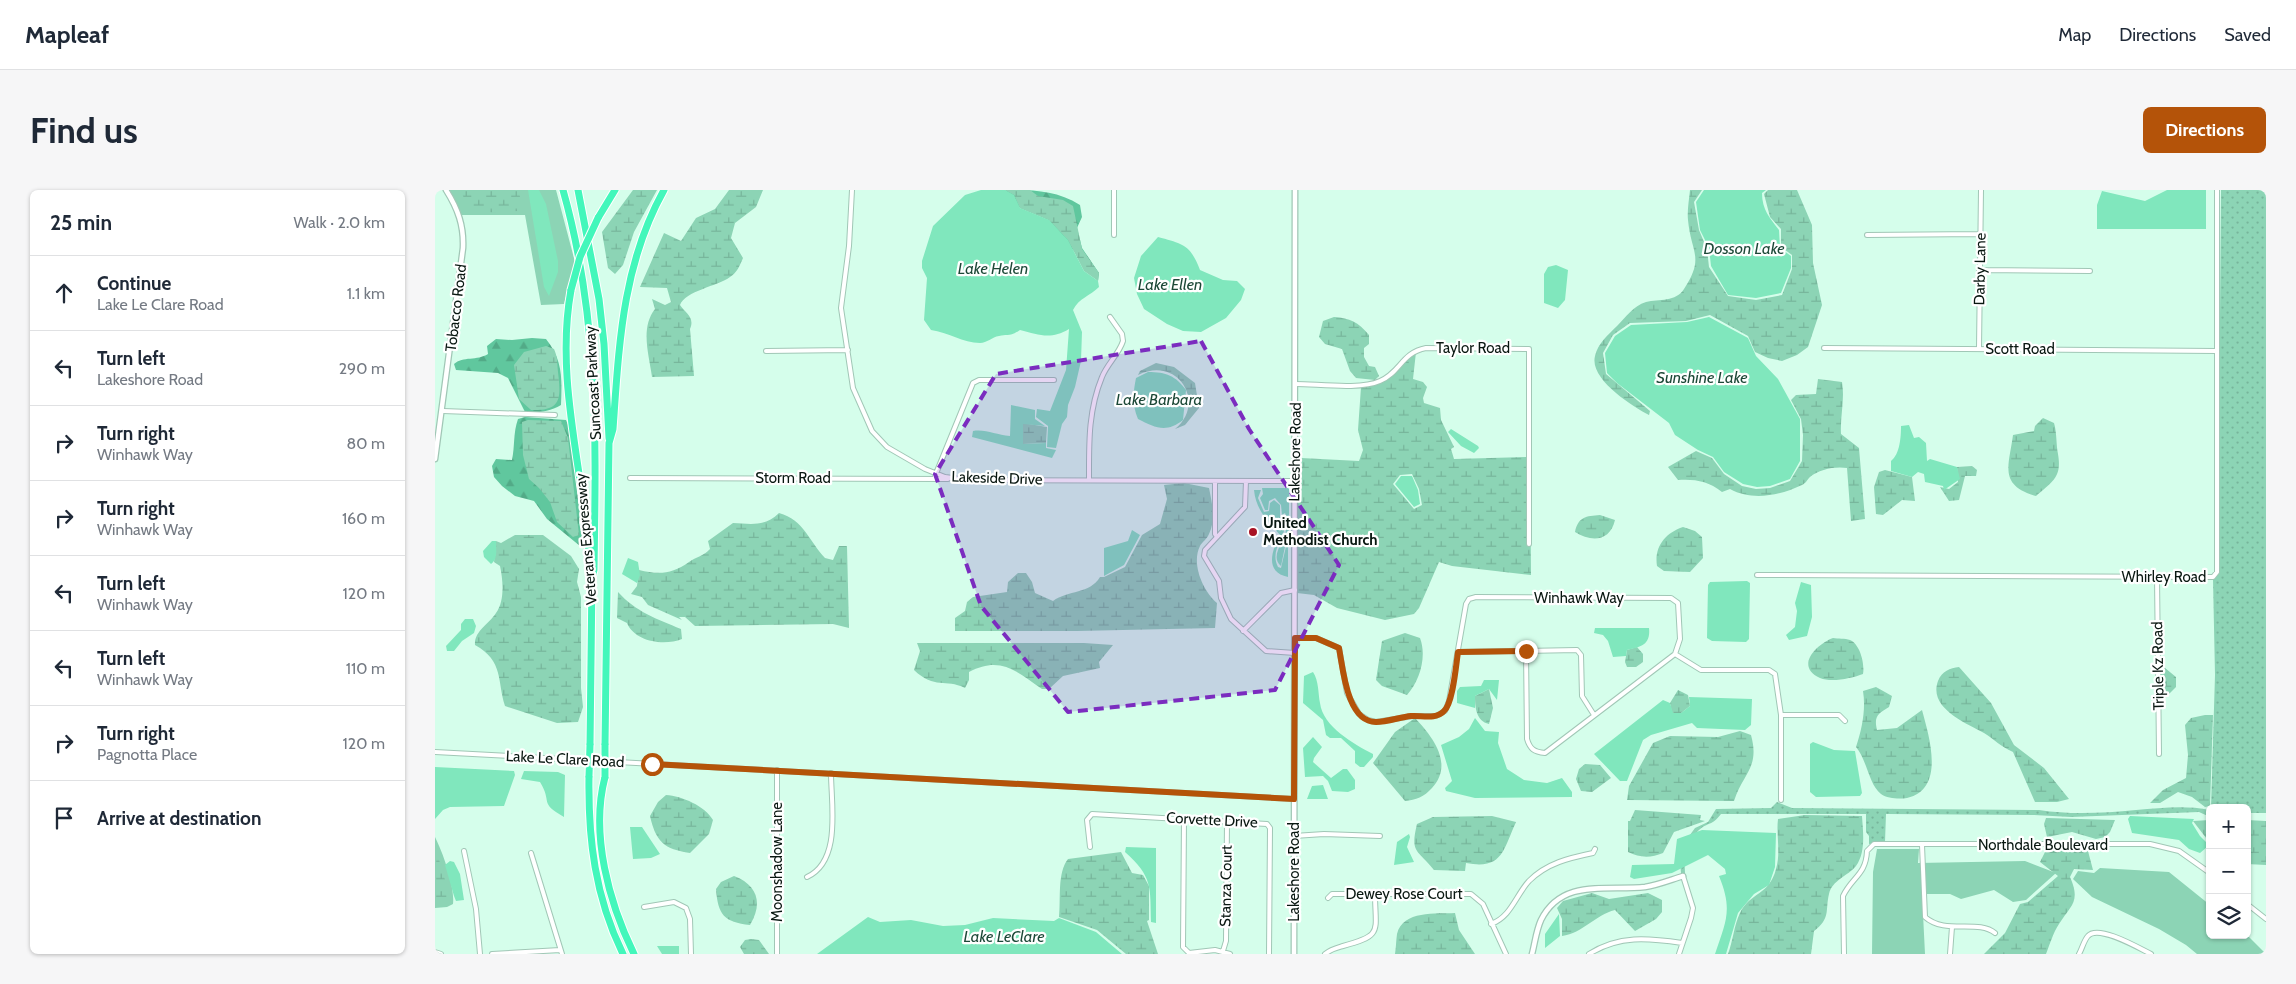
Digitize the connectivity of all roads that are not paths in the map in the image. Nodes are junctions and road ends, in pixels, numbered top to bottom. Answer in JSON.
{"nodes":[{"id":1,"x":446,"y":190,"type":"edge"},
{"id":2,"x":563,"y":190,"type":"edge"},
{"id":3,"x":578,"y":190,"type":"edge"},
{"id":4,"x":615,"y":190,"type":"edge"},
{"id":5,"x":664,"y":190,"type":"edge"},
{"id":6,"x":852,"y":190,"type":"edge"},
{"id":7,"x":1114,"y":190,"type":"edge"},
{"id":8,"x":1295,"y":190,"type":"edge"},
{"id":9,"x":1981,"y":190,"type":"edge"},
{"id":10,"x":2217,"y":190,"type":"edge"},
{"id":11,"x":1980,"y":234,"type":"junction"},
{"id":12,"x":1114,"y":235,"type":"dead end"},
{"id":13,"x":1867,"y":235,"type":"dead end"},
{"id":14,"x":1979,"y":270,"type":"junction"},
{"id":15,"x":2090,"y":271,"type":"dead end"},
{"id":16,"x":1110,"y":317,"type":"dead end"},
{"id":17,"x":1824,"y":348,"type":"dead end"},
{"id":18,"x":1979,"y":349,"type":"junction"},
{"id":19,"x":848,"y":350,"type":"junction"},
{"id":20,"x":766,"y":351,"type":"dead end"},
{"id":21,"x":2217,"y":351,"type":"junction"},
{"id":22,"x":1055,"y":380,"type":"dead end"},
{"id":23,"x":1296,"y":384,"type":"junction"},
{"id":24,"x":443,"y":411,"type":"junction"},
{"id":25,"x":555,"y":415,"type":"dead end"},
{"id":26,"x":609,"y":443,"type":"junction"},
{"id":27,"x":435,"y":459,"type":"edge"},
{"id":28,"x":936,"y":474,"type":"junction"},
{"id":29,"x":630,"y":478,"type":"dead end"},
{"id":30,"x":955,"y":479,"type":"junction"},
{"id":31,"x":932,"y":480,"type":"junction"},
{"id":32,"x":1089,"y":480,"type":"junction"},
{"id":33,"x":1215,"y":481,"type":"junction"},
{"id":34,"x":1246,"y":481,"type":"junction"},
{"id":35,"x":1294,"y":481,"type":"junction"},
{"id":36,"x":1217,"y":537,"type":"junction"},
{"id":37,"x":1529,"y":544,"type":"dead end"},
{"id":38,"x":1757,"y":575,"type":"dead end"},
{"id":39,"x":592,"y":578,"type":"junction"},
{"id":40,"x":2157,"y":578,"type":"junction"},
{"id":41,"x":1295,"y":590,"type":"junction"},
{"id":42,"x":1243,"y":631,"type":"junction"},
{"id":43,"x":1295,"y":638,"type":"junction"},
{"id":44,"x":1526,"y":651,"type":"junction"},
{"id":45,"x":1458,"y":652,"type":"junction"},
{"id":46,"x":1295,"y":653,"type":"junction"},
{"id":47,"x":1675,"y":654,"type":"junction"},
{"id":48,"x":1594,"y":715,"type":"junction"},
{"id":49,"x":1781,"y":715,"type":"junction"},
{"id":50,"x":1845,"y":721,"type":"dead end"},
{"id":51,"x":435,"y":752,"type":"edge"},
{"id":52,"x":2159,"y":754,"type":"dead end"},
{"id":53,"x":777,"y":770,"type":"junction"},
{"id":54,"x":831,"y":773,"type":"junction"},
{"id":55,"x":605,"y":777,"type":"junction"},
{"id":56,"x":1294,"y":799,"type":"junction"},
{"id":57,"x":1781,"y":800,"type":"dead end"},
{"id":58,"x":1184,"y":819,"type":"junction"},
{"id":59,"x":1227,"y":821,"type":"junction"},
{"id":60,"x":1294,"y":836,"type":"junction"},
{"id":61,"x":1380,"y":836,"type":"dead end"},
{"id":62,"x":1922,"y":845,"type":"junction"},
{"id":63,"x":1090,"y":848,"type":"dead end"},
{"id":64,"x":1595,"y":849,"type":"dead end"},
{"id":65,"x":465,"y":851,"type":"dead end"},
{"id":66,"x":531,"y":852,"type":"dead end"},
{"id":67,"x":2206,"y":870,"type":"edge"},
{"id":68,"x":1683,"y":876,"type":"joint"},
{"id":69,"x":807,"y":877,"type":"dead end"},
{"id":70,"x":1375,"y":893,"type":"junction"},
{"id":71,"x":1328,"y":898,"type":"dead end"},
{"id":72,"x":644,"y":907,"type":"dead end"},
{"id":73,"x":2251,"y":907,"type":"edge"},
{"id":74,"x":2266,"y":919,"type":"edge"},
{"id":75,"x":1491,"y":924,"type":"junction"},
{"id":76,"x":1952,"y":927,"type":"junction"},
{"id":77,"x":1995,"y":933,"type":"dead end"},
{"id":78,"x":1682,"y":943,"type":"junction"},
{"id":79,"x":1223,"y":951,"type":"junction"},
{"id":80,"x":435,"y":952,"type":"edge"},
{"id":81,"x":561,"y":952,"type":"edge"},
{"id":82,"x":441,"y":954,"type":"edge"},
{"id":83,"x":480,"y":954,"type":"edge"},
{"id":84,"x":492,"y":954,"type":"edge"},
{"id":85,"x":623,"y":954,"type":"edge"},
{"id":86,"x":634,"y":954,"type":"edge"},
{"id":87,"x":639,"y":954,"type":"edge"},
{"id":88,"x":691,"y":954,"type":"edge"},
{"id":89,"x":777,"y":954,"type":"edge"},
{"id":90,"x":1230,"y":954,"type":"edge"},
{"id":91,"x":1269,"y":954,"type":"edge"},
{"id":92,"x":1294,"y":954,"type":"edge"},
{"id":93,"x":1325,"y":954,"type":"edge"},
{"id":94,"x":1506,"y":954,"type":"edge"},
{"id":95,"x":1532,"y":954,"type":"edge"},
{"id":96,"x":1589,"y":954,"type":"edge"},
{"id":97,"x":1679,"y":954,"type":"edge"},
{"id":98,"x":1844,"y":954,"type":"edge"},
{"id":99,"x":1950,"y":954,"type":"edge"},
{"id":100,"x":2079,"y":954,"type":"edge"},
{"id":101,"x":2151,"y":954,"type":"edge"}],
"edges":[{"from":1,"to":24,"type":"street","name":"Tobacco Road"},
{"from":2,"to":39,"type":"highway","name":"Suncoast Parkway"},
{"from":3,"to":26,"type":"highway","name":"Suncoast Parkway"},
{"from":4,"to":39,"type":"highway","name":"Veterans Expressway","bridge":true},
{"from":5,"to":26,"type":"highway","name":"Veterans Expressway"},
{"from":6,"to":19,"type":"street","name":"Lakeside Drive"},
{"from":7,"to":12,"type":"street"},
{"from":8,"to":23,"type":"street","name":"Lakeshore Road"},
{"from":9,"to":11,"type":"street","name":"Darby Lane"},
{"from":10,"to":21,"type":"street","name":"Whirley Road"},
{"from":11,"to":13,"type":"street"},
{"from":11,"to":14,"type":"street","name":"Darby Lane"},
{"from":14,"to":15,"type":"street"},
{"from":14,"to":18,"type":"street","name":"Darby Lane"},
{"from":16,"to":32,"type":"street"},
{"from":17,"to":18,"type":"street","name":"Scott Road"},
{"from":18,"to":21,"type":"street","name":"Scott Road"},
{"from":19,"to":20,"type":"street"},
{"from":19,"to":28,"type":"street","name":"Lakeside Drive"},
{"from":21,"to":40,"type":"street","name":"Whirley Road"},
{"from":22,"to":28,"type":"street"},
{"from":23,"to":35,"type":"street","name":"Lakeshore Road"},
{"from":23,"to":37,"type":"street","name":"Taylor Road"},
{"from":24,"to":25,"type":"street"},
{"from":24,"to":27,"type":"street","name":"Tobacco Road"},
{"from":26,"to":55,"type":"highway","name":"Veterans Expressway","bridge":true},
{"from":28,"to":30,"type":"street","name":"Lakeside Drive"},
{"from":28,"to":31,"type":"street"},
{"from":29,"to":31,"type":"street","name":"Storm Road"},
{"from":30,"to":31,"type":"street","name":"Storm Road"},
{"from":30,"to":32,"type":"street","name":"Lakeside Drive"},
{"from":32,"to":33,"type":"street","name":"Lakeside Drive"},
{"from":33,"to":34,"type":"street","name":"Lakeside Drive"},
{"from":33,"to":36,"type":"street"},
{"from":34,"to":35,"type":"street","name":"Lakeside Drive"},
{"from":34,"to":36,"type":"street"},
{"from":35,"to":41,"type":"street","name":"Lakeshore Road"},
{"from":36,"to":42,"type":"street"},
{"from":38,"to":40,"type":"street","name":"Whirley Road"},
{"from":39,"to":85,"type":"highway","name":"Veterans Expressway","bridge":true},
{"from":40,"to":52,"type":"street","name":"Triple Kz Road"},
{"from":41,"to":42,"type":"street"},
{"from":41,"to":43,"type":"street","name":"Lakeshore Road"},
{"from":42,"to":46,"type":"street"},
{"from":43,"to":45,"type":"street","name":"Winhawk Way"},
{"from":43,"to":46,"type":"street","name":"Lakeshore Road"},
{"from":44,"to":45,"type":"street"},
{"from":44,"to":48,"type":"street"},
{"from":44,"to":48,"type":"street"},
{"from":45,"to":47,"type":"street","name":"Winhawk Way"},
{"from":46,"to":56,"type":"street","name":"Lakeshore Road"},
{"from":47,"to":48,"type":"street"},
{"from":47,"to":49,"type":"street"},
{"from":49,"to":50,"type":"street"},
{"from":49,"to":57,"type":"street"},
{"from":51,"to":53,"type":"street","name":"Lake Le Clare Road"},
{"from":53,"to":54,"type":"street","name":"Lake Le Clare Road"},
{"from":53,"to":89,"type":"street","name":"Moonshadow Lane"},
{"from":54,"to":56,"type":"street","name":"Lake Le Clare Road"},
{"from":54,"to":69,"type":"street"},
{"from":55,"to":86,"type":"highway"},
{"from":55,"to":87,"type":"highway","name":"Veterans Expressway"},
{"from":56,"to":60,"type":"street","name":"Lakeshore Road"},
{"from":58,"to":59,"type":"street","name":"Corvette Drive"},
{"from":58,"to":63,"type":"street","name":"Corvette Drive"},
{"from":58,"to":79,"type":"street"},
{"from":59,"to":79,"type":"street","name":"Stanza Court"},
{"from":59,"to":91,"type":"street","name":"Corvette Drive"},
{"from":60,"to":61,"type":"street"},
{"from":60,"to":92,"type":"street","name":"Lakeshore Road"},
{"from":62,"to":67,"type":"street","name":"Northdale Boulevard"},
{"from":62,"to":76,"type":"street"},
{"from":62,"to":98,"type":"street","name":"Northdale Boulevard"},
{"from":64,"to":75,"type":"street"},
{"from":65,"to":83,"type":"street"},
{"from":66,"to":81,"type":"street"},
{"from":68,"to":78,"type":"street"},
{"from":68,"to":95,"type":"street"},
{"from":70,"to":71,"type":"street","name":"Dewey Rose Court"},
{"from":70,"to":75,"type":"street","name":"Dewey Rose Court"},
{"from":70,"to":93,"type":"street"},
{"from":72,"to":88,"type":"street"},
{"from":73,"to":74,"type":"street"},
{"from":75,"to":94,"type":"street","name":"Dewey Rose Court"},
{"from":76,"to":77,"type":"street"},
{"from":76,"to":99,"type":"street"},
{"from":78,"to":96,"type":"street"},
{"from":78,"to":97,"type":"street"},
{"from":79,"to":90,"type":"street"},
{"from":80,"to":82,"type":"street"},
{"from":81,"to":84,"type":"street"},
{"from":100,"to":101,"type":"street"}]}
